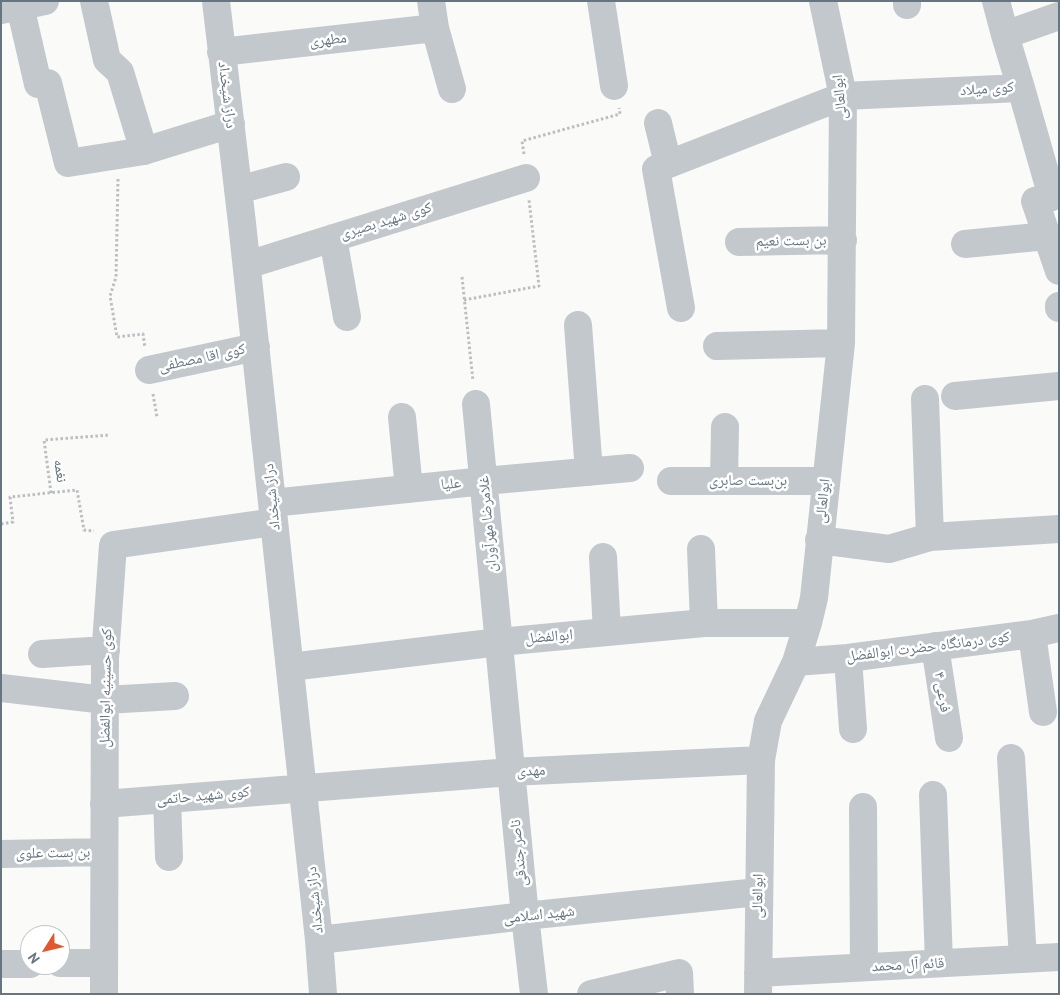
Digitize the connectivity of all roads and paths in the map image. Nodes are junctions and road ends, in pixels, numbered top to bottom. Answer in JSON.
{"nodes":[{"id":1,"x":94,"y":1,"type":"edge"},
{"id":2,"x":216,"y":1,"type":"edge"},
{"id":3,"x":431,"y":1,"type":"edge"},
{"id":4,"x":601,"y":1,"type":"edge"},
{"id":5,"x":823,"y":1,"type":"edge"},
{"id":6,"x":996,"y":1,"type":"edge"},
{"id":7,"x":22,"y":6,"type":"edge"},
{"id":8,"x":1059,"y":16,"type":"edge"},
{"id":9,"x":436,"y":28,"type":"junction"},
{"id":10,"x":1004,"y":35,"type":"junction"},
{"id":11,"x":222,"y":52,"type":"junction"},
{"id":12,"x":614,"y":86,"type":"dead end"},
{"id":13,"x":1021,"y":88,"type":"junction"},
{"id":14,"x":452,"y":89,"type":"dead end"},
{"id":15,"x":843,"y":96,"type":"junction"},
{"id":16,"x":658,"y":123,"type":"dead end"},
{"id":17,"x":231,"y":124,"type":"junction"},
{"id":18,"x":144,"y":151,"type":"junction"},
{"id":19,"x":118,"y":156,"type":"junction"},
{"id":20,"x":668,"y":164,"type":"junction"},
{"id":21,"x":286,"y":177,"type":"dead end"},
{"id":22,"x":526,"y":178,"type":"dead end"},
{"id":23,"x":238,"y":190,"type":"junction"},
{"id":24,"x":1047,"y":236,"type":"junction"},
{"id":25,"x":333,"y":238,"type":"junction"},
{"id":26,"x":843,"y":240,"type":"junction"},
{"id":27,"x":738,"y":242,"type":"dead end"},
{"id":28,"x":965,"y":244,"type":"dead end"},
{"id":29,"x":247,"y":265,"type":"junction"},
{"id":30,"x":1059,"y":271,"type":"edge"},
{"id":31,"x":462,"y":277,"type":"dead end"},
{"id":32,"x":681,"y":308,"type":"dead end"},
{"id":33,"x":347,"y":317,"type":"dead end"},
{"id":34,"x":578,"y":325,"type":"dead end"},
{"id":35,"x":841,"y":343,"type":"junction"},
{"id":36,"x":717,"y":346,"type":"dead end"},
{"id":37,"x":256,"y":347,"type":"junction"},
{"id":38,"x":149,"y":370,"type":"junction"},
{"id":39,"x":1059,"y":386,"type":"edge"},
{"id":40,"x":955,"y":396,"type":"dead end"},
{"id":41,"x":925,"y":398,"type":"dead end"},
{"id":42,"x":476,"y":404,"type":"joint"},
{"id":43,"x":157,"y":417,"type":"dead end"},
{"id":44,"x":402,"y":417,"type":"dead end"},
{"id":45,"x":725,"y":427,"type":"dead end"},
{"id":46,"x":110,"y":435,"type":"dead end"},
{"id":47,"x":630,"y":468,"type":"dead end"},
{"id":48,"x":589,"y":472,"type":"junction"},
{"id":49,"x":484,"y":481,"type":"junction"},
{"id":50,"x":671,"y":481,"type":"dead end"},
{"id":51,"x":724,"y":481,"type":"junction"},
{"id":52,"x":825,"y":481,"type":"junction"},
{"id":53,"x":409,"y":489,"type":"junction"},
{"id":54,"x":51,"y":494,"type":"junction"},
{"id":55,"x":273,"y":513,"type":"junction"},
{"id":56,"x":1,"y":524,"type":"edge"},
{"id":57,"x":1059,"y":529,"type":"edge"},
{"id":58,"x":930,"y":538,"type":"junction"},
{"id":59,"x":819,"y":540,"type":"junction"},
{"id":60,"x":113,"y":545,"type":"junction"},
{"id":61,"x":701,"y":549,"type":"dead end"},
{"id":62,"x":603,"y":557,"type":"dead end"},
{"id":63,"x":704,"y":623,"type":"junction"},
{"id":64,"x":808,"y":623,"type":"junction"},
{"id":65,"x":1059,"y":628,"type":"edge"},
{"id":66,"x":607,"y":632,"type":"junction"},
{"id":67,"x":1032,"y":634,"type":"junction"},
{"id":68,"x":499,"y":642,"type":"junction"},
{"id":69,"x":934,"y":646,"type":"junction"},
{"id":70,"x":106,"y":650,"type":"junction"},
{"id":71,"x":42,"y":654,"type":"dead end"},
{"id":72,"x":848,"y":658,"type":"junction"},
{"id":73,"x":796,"y":662,"type":"junction"},
{"id":74,"x":290,"y":667,"type":"junction"},
{"id":75,"x":1,"y":688,"type":"edge"},
{"id":76,"x":175,"y":696,"type":"dead end"},
{"id":77,"x":105,"y":700,"type":"junction"},
{"id":78,"x":1043,"y":712,"type":"dead end"},
{"id":79,"x":853,"y":729,"type":"dead end"},
{"id":80,"x":949,"y":738,"type":"dead end"},
{"id":81,"x":1011,"y":758,"type":"dead end"},
{"id":82,"x":760,"y":760,"type":"junction"},
{"id":83,"x":511,"y":772,"type":"junction"},
{"id":84,"x":303,"y":788,"type":"junction"},
{"id":85,"x":933,"y":795,"type":"dead end"},
{"id":86,"x":167,"y":799,"type":"junction"},
{"id":87,"x":104,"y":804,"type":"junction"},
{"id":88,"x":863,"y":807,"type":"dead end"},
{"id":89,"x":104,"y":852,"type":"junction"},
{"id":90,"x":1,"y":854,"type":"edge"},
{"id":91,"x":169,"y":857,"type":"dead end"},
{"id":92,"x":758,"y":892,"type":"junction"},
{"id":93,"x":525,"y":916,"type":"junction"},
{"id":94,"x":319,"y":940,"type":"junction"},
{"id":95,"x":1059,"y":957,"type":"edge"},
{"id":96,"x":1023,"y":959,"type":"junction"},
{"id":97,"x":70,"y":963,"type":"edge"},
{"id":98,"x":102,"y":963,"type":"junction"},
{"id":99,"x":939,"y":963,"type":"junction"},
{"id":100,"x":1,"y":964,"type":"edge"},
{"id":101,"x":20,"y":964,"type":"edge"},
{"id":102,"x":864,"y":967,"type":"junction"},
{"id":103,"x":758,"y":983,"type":"edge"},
{"id":104,"x":104,"y":994,"type":"edge"},
{"id":105,"x":323,"y":994,"type":"edge"},
{"id":106,"x":534,"y":994,"type":"edge"},
{"id":107,"x":591,"y":994,"type":"edge"},
{"id":108,"x":680,"y":994,"type":"edge"}],
"edges":[{"from":1,"to":18,"type":"street"},
{"from":2,"to":11,"type":"street","name":"دراز شیخداد"},
{"from":3,"to":9,"type":"street"},
{"from":4,"to":12,"type":"street"},
{"from":5,"to":15,"type":"street","name":"ابوالعالی"},
{"from":6,"to":10,"type":"street","name":"کوی میلاد"},
{"from":7,"to":19,"type":"street"},
{"from":8,"to":10,"type":"street"},
{"from":9,"to":11,"type":"street","name":"مطهری"},
{"from":9,"to":14,"type":"street"},
{"from":10,"to":13,"type":"street","name":"کوی میلاد"},
{"from":11,"to":17,"type":"street","name":"دراز شیخداد"},
{"from":13,"to":15,"type":"street","name":"کوی میلاد"},
{"from":13,"to":24,"type":"street"},
{"from":15,"to":20,"type":"street","name":"کوی میلاد"},
{"from":15,"to":26,"type":"street","name":"ابوالعالی"},
{"from":16,"to":20,"type":"street"},
{"from":17,"to":18,"type":"street"},
{"from":17,"to":23,"type":"street","name":"دراز شیخداد"},
{"from":18,"to":19,"type":"street"},
{"from":19,"to":38,"type":"path"},
{"from":20,"to":32,"type":"street"},
{"from":21,"to":23,"type":"street"},
{"from":22,"to":25,"type":"street","name":"کوی شهید بصیری"},
{"from":23,"to":29,"type":"street","name":"دراز شیخداد"},
{"from":24,"to":28,"type":"street"},
{"from":24,"to":30,"type":"street"},
{"from":25,"to":29,"type":"street","name":"کوی شهید بصیری"},
{"from":25,"to":33,"type":"street"},
{"from":26,"to":27,"type":"street","name":"بن بست نعیم"},
{"from":26,"to":35,"type":"street","name":"ابوالعالی"},
{"from":29,"to":37,"type":"street","name":"دراز شیخداد"},
{"from":31,"to":42,"type":"path"},
{"from":34,"to":48,"type":"street"},
{"from":35,"to":36,"type":"street"},
{"from":35,"to":52,"type":"street","name":"ابوالعالی"},
{"from":37,"to":38,"type":"street","name":"کوی اقا مصطفی"},
{"from":37,"to":55,"type":"street","name":"دراز شیخداد"},
{"from":38,"to":43,"type":"path"},
{"from":39,"to":40,"type":"street"},
{"from":41,"to":58,"type":"street"},
{"from":42,"to":49,"type":"street","name":"غلامرضا مهرآوران"},
{"from":44,"to":53,"type":"street"},
{"from":45,"to":51,"type":"street"},
{"from":46,"to":54,"type":"path","name":"نغمه"},
{"from":47,"to":48,"type":"street","name":"علیا"},
{"from":48,"to":49,"type":"street","name":"علیا"},
{"from":49,"to":53,"type":"street","name":"علیا"},
{"from":49,"to":68,"type":"street","name":"غلامرضا مهرآوران"},
{"from":50,"to":51,"type":"street","name":"بن‌بست صابری"},
{"from":51,"to":52,"type":"street","name":"بن‌بست صابری"},
{"from":52,"to":59,"type":"street","name":"ابوالعالی"},
{"from":53,"to":55,"type":"street","name":"علیا"},
{"from":54,"to":56,"type":"path","name":"نغمه"},
{"from":54,"to":60,"type":"path"},
{"from":55,"to":60,"type":"street"},
{"from":55,"to":74,"type":"street","name":"دراز شیخداد"},
{"from":57,"to":58,"type":"street"},
{"from":58,"to":59,"type":"street"},
{"from":59,"to":64,"type":"street","name":"ابوالعالی"},
{"from":60,"to":70,"type":"street","name":"کوی حسینیه ابوالفضل"},
{"from":61,"to":63,"type":"street"},
{"from":62,"to":66,"type":"street"},
{"from":63,"to":64,"type":"street","name":"ابوالفضل"},
{"from":63,"to":66,"type":"street","name":"ابوالفضل"},
{"from":64,"to":73,"type":"street","name":"ابوالعالی"},
{"from":65,"to":67,"type":"street","name":"کوی درمانگاه حضرت ابوالفضل"},
{"from":66,"to":68,"type":"street","name":"ابوالفضل"},
{"from":67,"to":69,"type":"street","name":"کوی درمانگاه حضرت ابوالفضل"},
{"from":67,"to":78,"type":"street"},
{"from":68,"to":74,"type":"street","name":"ابوالفضل"},
{"from":68,"to":83,"type":"street","name":"غلامرضا مهرآوران"},
{"from":69,"to":72,"type":"street","name":"کوی درمانگاه حضرت ابوالفضل"},
{"from":69,"to":80,"type":"street","name":"فرعی ۴"},
{"from":70,"to":71,"type":"street"},
{"from":70,"to":77,"type":"street","name":"کوی حسینیه ابوالفضل"},
{"from":72,"to":73,"type":"street","name":"کوی درمانگاه حضرت ابوالفضل"},
{"from":72,"to":79,"type":"street"},
{"from":73,"to":82,"type":"street","name":"ابوالعالی"},
{"from":74,"to":84,"type":"street","name":"دراز شیخداد"},
{"from":75,"to":77,"type":"street"},
{"from":76,"to":77,"type":"street"},
{"from":77,"to":87,"type":"street","name":"کوی حسینیه ابوالفضل"},
{"from":81,"to":96,"type":"street"},
{"from":82,"to":83,"type":"street","name":"مهدی"},
{"from":82,"to":92,"type":"street","name":"ابوالعالی"},
{"from":83,"to":84,"type":"street","name":"مهدی"},
{"from":83,"to":93,"type":"street","name":"ناصر جندقی"},
{"from":84,"to":86,"type":"street","name":"کوی شهید حاتمی"},
{"from":84,"to":94,"type":"street","name":"دراز شیخداد"},
{"from":85,"to":99,"type":"street"},
{"from":86,"to":87,"type":"street","name":"کوی شهید حاتمی"},
{"from":86,"to":91,"type":"street"},
{"from":87,"to":89,"type":"street","name":"کوی حسینیه ابوالفضل"},
{"from":88,"to":102,"type":"street"},
{"from":89,"to":90,"type":"street","name":"بن بست علوی"},
{"from":89,"to":98,"type":"street","name":"کوی حسینیه ابوالفضل"},
{"from":92,"to":93,"type":"street","name":"شهید اسلامی"},
{"from":92,"to":103,"type":"street","name":"ابوالعالی"},
{"from":93,"to":94,"type":"street","name":"شهید اسلامی"},
{"from":93,"to":106,"type":"street","name":"ناصر جندقی"},
{"from":94,"to":105,"type":"street","name":"دراز شیخداد"},
{"from":95,"to":96,"type":"street","name":"قائم آل محمد"},
{"from":96,"to":99,"type":"street","name":"قائم آل محمد"},
{"from":97,"to":98,"type":"street"},
{"from":98,"to":104,"type":"street","name":"کوی حسینیه ابوالفضل"},
{"from":99,"to":102,"type":"street","name":"قائم آل محمد"},
{"from":100,"to":101,"type":"street"},
{"from":102,"to":103,"type":"street","name":"قائم آل محمد"},
{"from":107,"to":108,"type":"street"}]}
